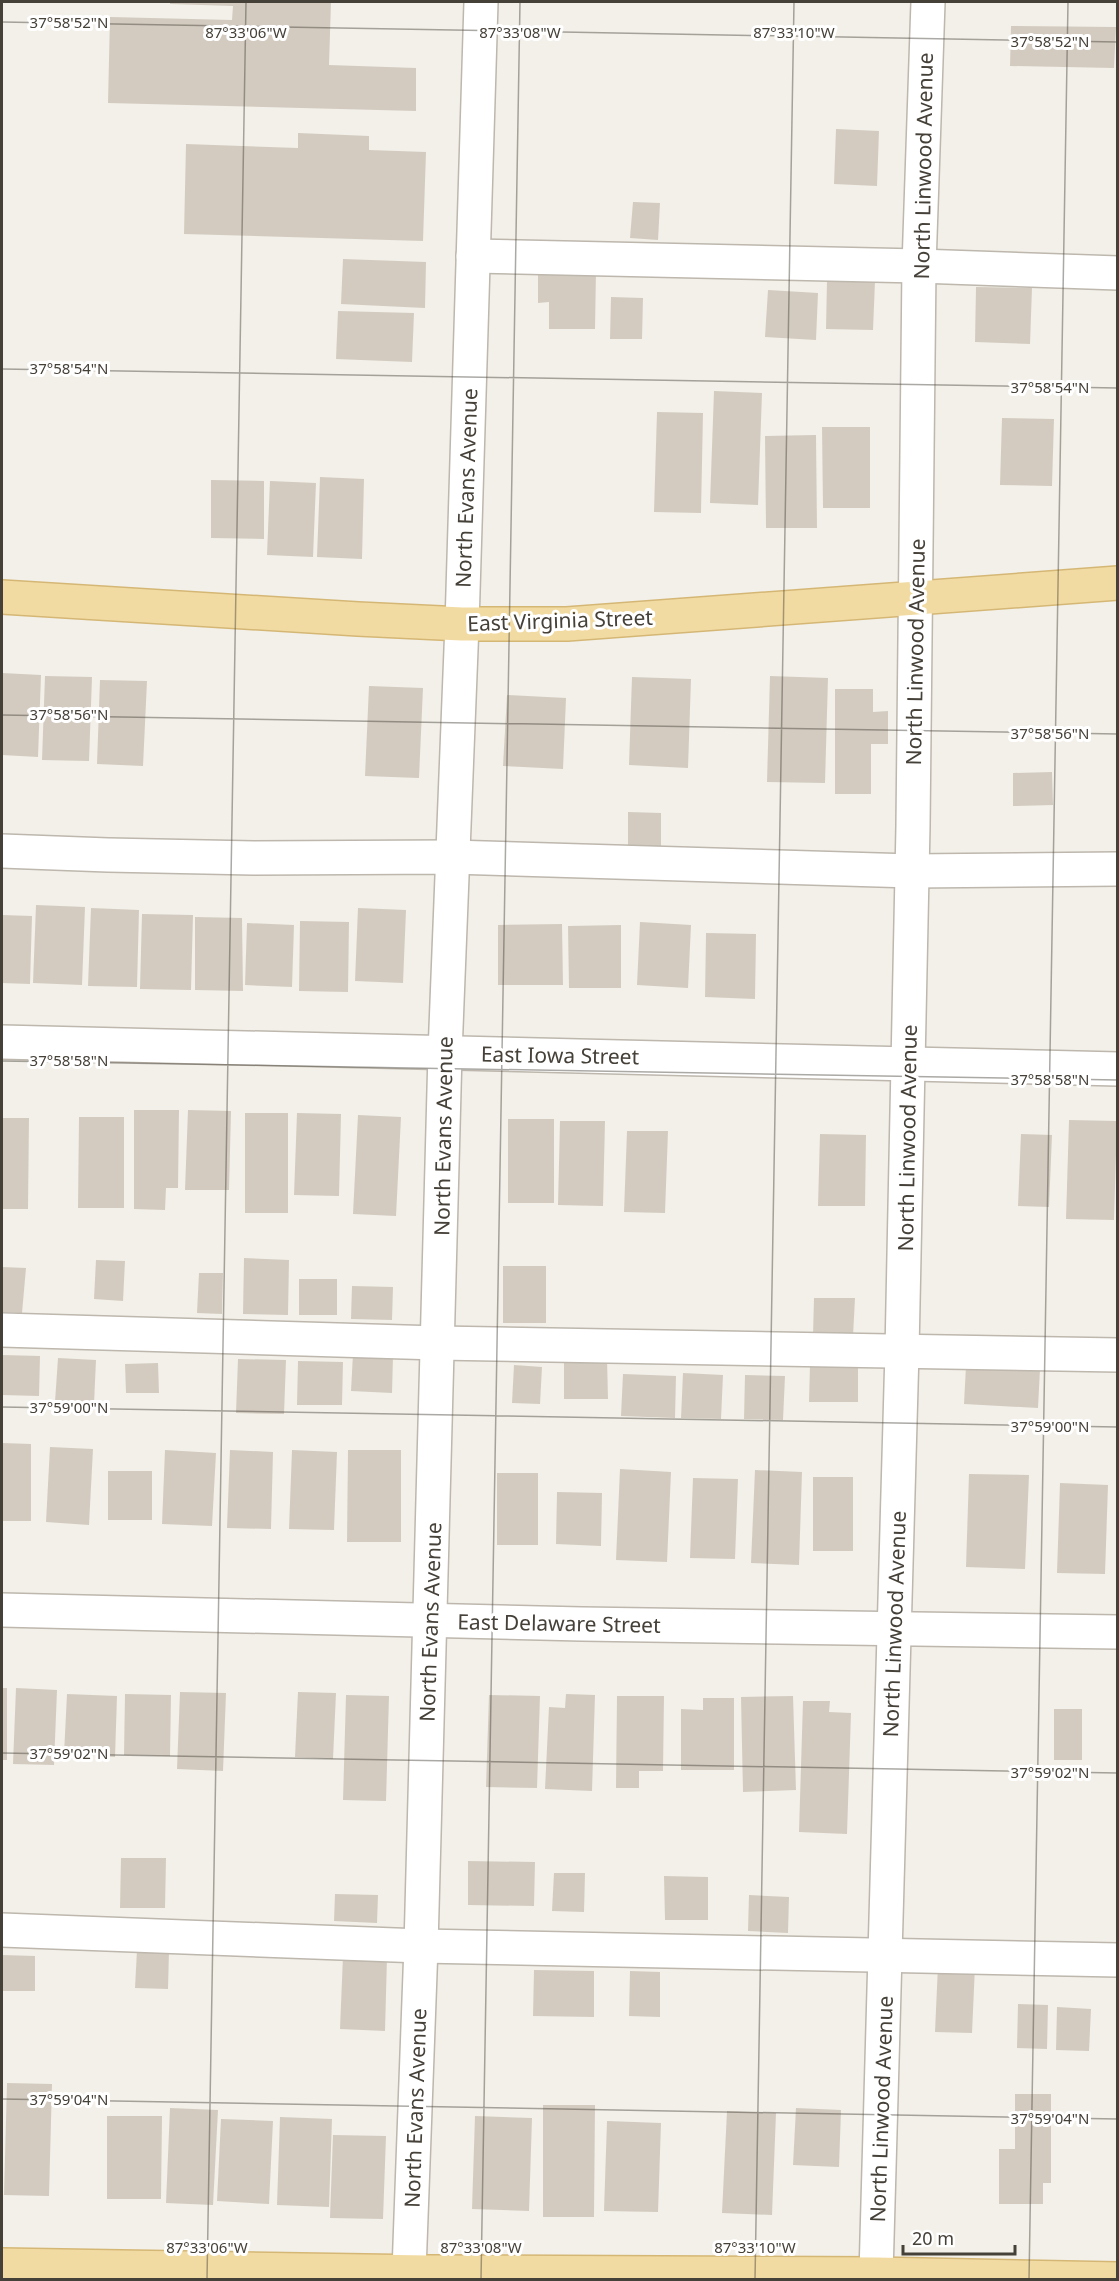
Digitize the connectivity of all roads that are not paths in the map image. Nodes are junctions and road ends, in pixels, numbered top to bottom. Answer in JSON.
{"nodes":[{"id":1,"x":481,"y":2,"type":"edge"},
{"id":2,"x":928,"y":2,"type":"edge"},
{"id":3,"x":473,"y":256,"type":"junction"},
{"id":4,"x":919,"y":266,"type":"junction"},
{"id":5,"x":1118,"y":273,"type":"edge"},
{"id":6,"x":1118,"y":583,"type":"edge"},
{"id":7,"x":2,"y":597,"type":"edge"},
{"id":8,"x":915,"y":598,"type":"junction"},
{"id":9,"x":462,"y":624,"type":"junction"},
{"id":10,"x":2,"y":851,"type":"edge"},
{"id":11,"x":452,"y":857,"type":"junction"},
{"id":12,"x":1118,"y":869,"type":"edge"},
{"id":13,"x":912,"y":871,"type":"junction"},
{"id":14,"x":2,"y":1042,"type":"edge"},
{"id":15,"x":445,"y":1053,"type":"junction"},
{"id":16,"x":908,"y":1063,"type":"junction"},
{"id":17,"x":1118,"y":1069,"type":"edge"},
{"id":18,"x":2,"y":1330,"type":"edge"},
{"id":19,"x":438,"y":1344,"type":"junction"},
{"id":20,"x":902,"y":1351,"type":"junction"},
{"id":21,"x":1118,"y":1355,"type":"edge"},
{"id":22,"x":2,"y":1610,"type":"edge"},
{"id":23,"x":430,"y":1620,"type":"junction"},
{"id":24,"x":893,"y":1628,"type":"junction"},
{"id":25,"x":1118,"y":1632,"type":"edge"},
{"id":26,"x":2,"y":1930,"type":"edge"},
{"id":27,"x":421,"y":1946,"type":"junction"},
{"id":28,"x":886,"y":1956,"type":"junction"},
{"id":29,"x":1118,"y":1960,"type":"edge"},
{"id":30,"x":2,"y":2265,"type":"edge"},
{"id":31,"x":422,"y":2274,"type":"edge"},
{"id":32,"x":876,"y":2274,"type":"junction"},
{"id":33,"x":1118,"y":2279,"type":"edge"}],
"edges":[{"from":1,"to":3,"type":"street","name":"North Evans Avenue"},
{"from":2,"to":4,"type":"street","name":"North Linwood Avenue"},
{"from":3,"to":4,"type":"street"},
{"from":3,"to":9,"type":"street","name":"North Evans Avenue"},
{"from":4,"to":5,"type":"street"},
{"from":4,"to":8,"type":"street","name":"North Linwood Avenue"},
{"from":6,"to":8,"type":"main road","name":"East Virginia Street"},
{"from":7,"to":9,"type":"main road","name":"East Virginia Street"},
{"from":8,"to":9,"type":"main road","name":"East Virginia Street"},
{"from":8,"to":13,"type":"street","name":"North Linwood Avenue"},
{"from":9,"to":11,"type":"street","name":"North Evans Avenue"},
{"from":10,"to":11,"type":"street"},
{"from":11,"to":13,"type":"street"},
{"from":11,"to":15,"type":"street","name":"North Evans Avenue"},
{"from":12,"to":13,"type":"street"},
{"from":13,"to":16,"type":"street","name":"North Linwood Avenue"},
{"from":14,"to":15,"type":"street","name":"East Iowa Street"},
{"from":15,"to":16,"type":"street","name":"East Iowa Street"},
{"from":15,"to":19,"type":"street","name":"North Evans Avenue"},
{"from":16,"to":17,"type":"street","name":"East Iowa Street"},
{"from":16,"to":20,"type":"street","name":"North Linwood Avenue"},
{"from":18,"to":19,"type":"street"},
{"from":19,"to":20,"type":"street"},
{"from":19,"to":23,"type":"street","name":"North Evans Avenue"},
{"from":20,"to":21,"type":"street"},
{"from":20,"to":24,"type":"street","name":"North Linwood Avenue"},
{"from":22,"to":23,"type":"street","name":"East Delaware Street"},
{"from":23,"to":24,"type":"street","name":"East Delaware Street"},
{"from":23,"to":27,"type":"street","name":"North Evans Avenue"},
{"from":24,"to":25,"type":"street","name":"East Delaware Street"},
{"from":24,"to":28,"type":"street","name":"North Linwood Avenue"},
{"from":26,"to":27,"type":"street"},
{"from":27,"to":28,"type":"street"},
{"from":27,"to":31,"type":"street","name":"North Evans Avenue"},
{"from":28,"to":29,"type":"street"},
{"from":28,"to":32,"type":"street","name":"North Linwood Avenue"},
{"from":30,"to":31,"type":"main road"},
{"from":31,"to":32,"type":"main road"},
{"from":32,"to":33,"type":"main road"}]}
